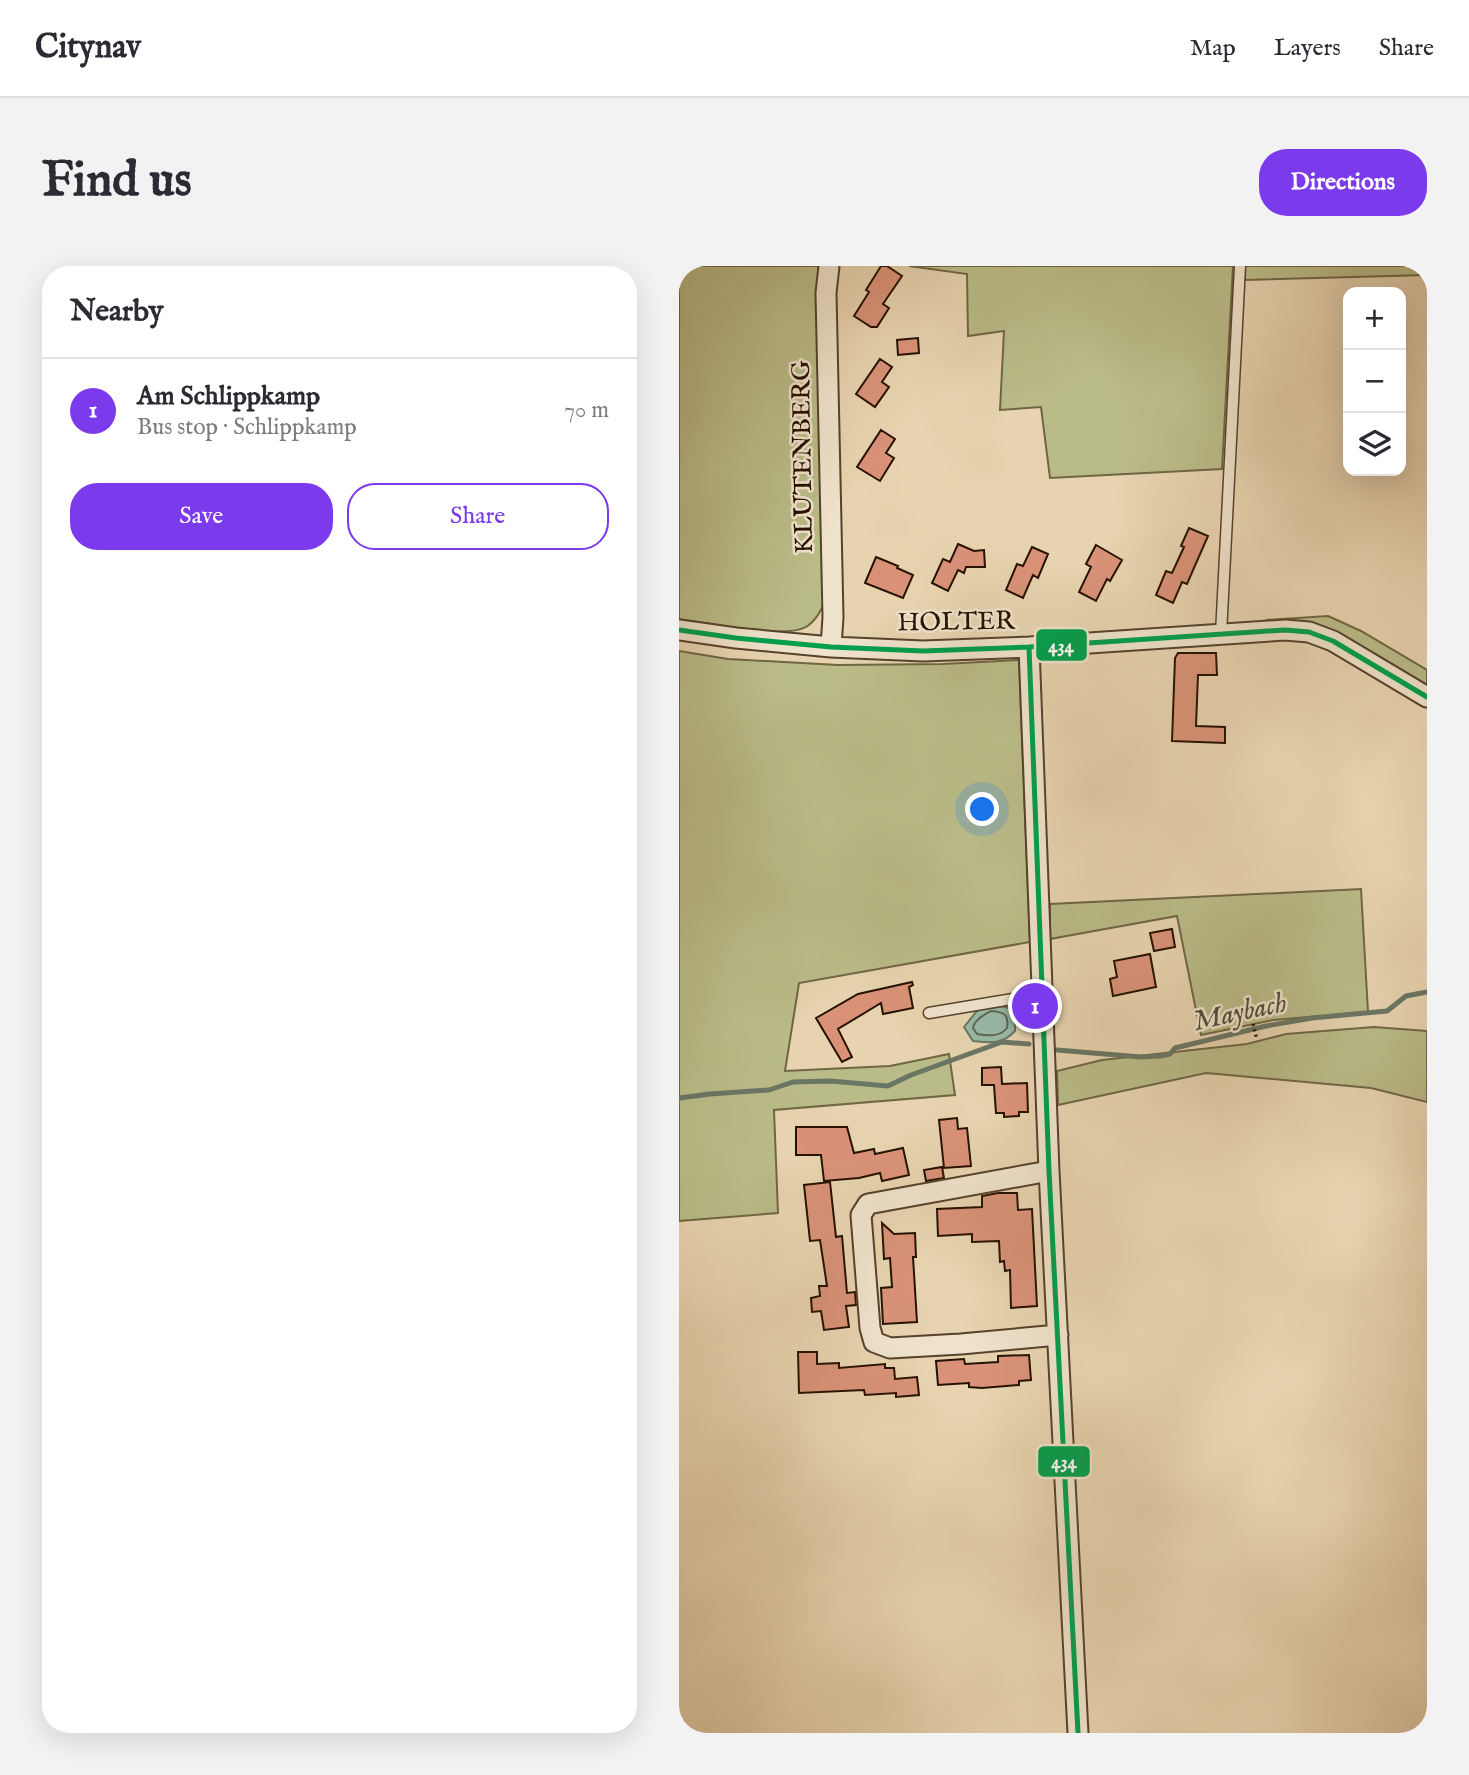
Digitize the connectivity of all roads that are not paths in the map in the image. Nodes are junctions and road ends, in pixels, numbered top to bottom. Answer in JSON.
{"nodes":[{"id":1,"x":829,"y":266,"type":"edge"},
{"id":2,"x":1240,"y":266,"type":"edge"},
{"id":3,"x":679,"y":630,"type":"edge"},
{"id":4,"x":1220,"y":634,"type":"junction"},
{"id":5,"x":831,"y":647,"type":"junction"},
{"id":6,"x":1028,"y":647,"type":"junction"},
{"id":7,"x":1427,"y":697,"type":"edge"},
{"id":8,"x":1043,"y":993,"type":"junction"},
{"id":9,"x":929,"y":1013,"type":"dead end"},
{"id":10,"x":1049,"y":1171,"type":"junction"},
{"id":11,"x":1058,"y":1335,"type":"junction"},
{"id":12,"x":1078,"y":1733,"type":"edge"}],
"edges":[{"from":1,"to":5,"type":"street","name":"KLUTENBERG"},
{"from":2,"to":4,"type":"lane"},
{"from":3,"to":5,"type":"street","name":"HOLTER"},
{"from":4,"to":6,"type":"street","name":"HOLTER"},
{"from":4,"to":7,"type":"street","name":"HOLTER"},
{"from":5,"to":6,"type":"street","name":"HOLTER"},
{"from":6,"to":8,"type":"street"},
{"from":8,"to":9,"type":"lane"},
{"from":8,"to":10,"type":"street"},
{"from":10,"to":11,"type":"street"},
{"from":10,"to":11,"type":"street"},
{"from":11,"to":12,"type":"street"}]}
